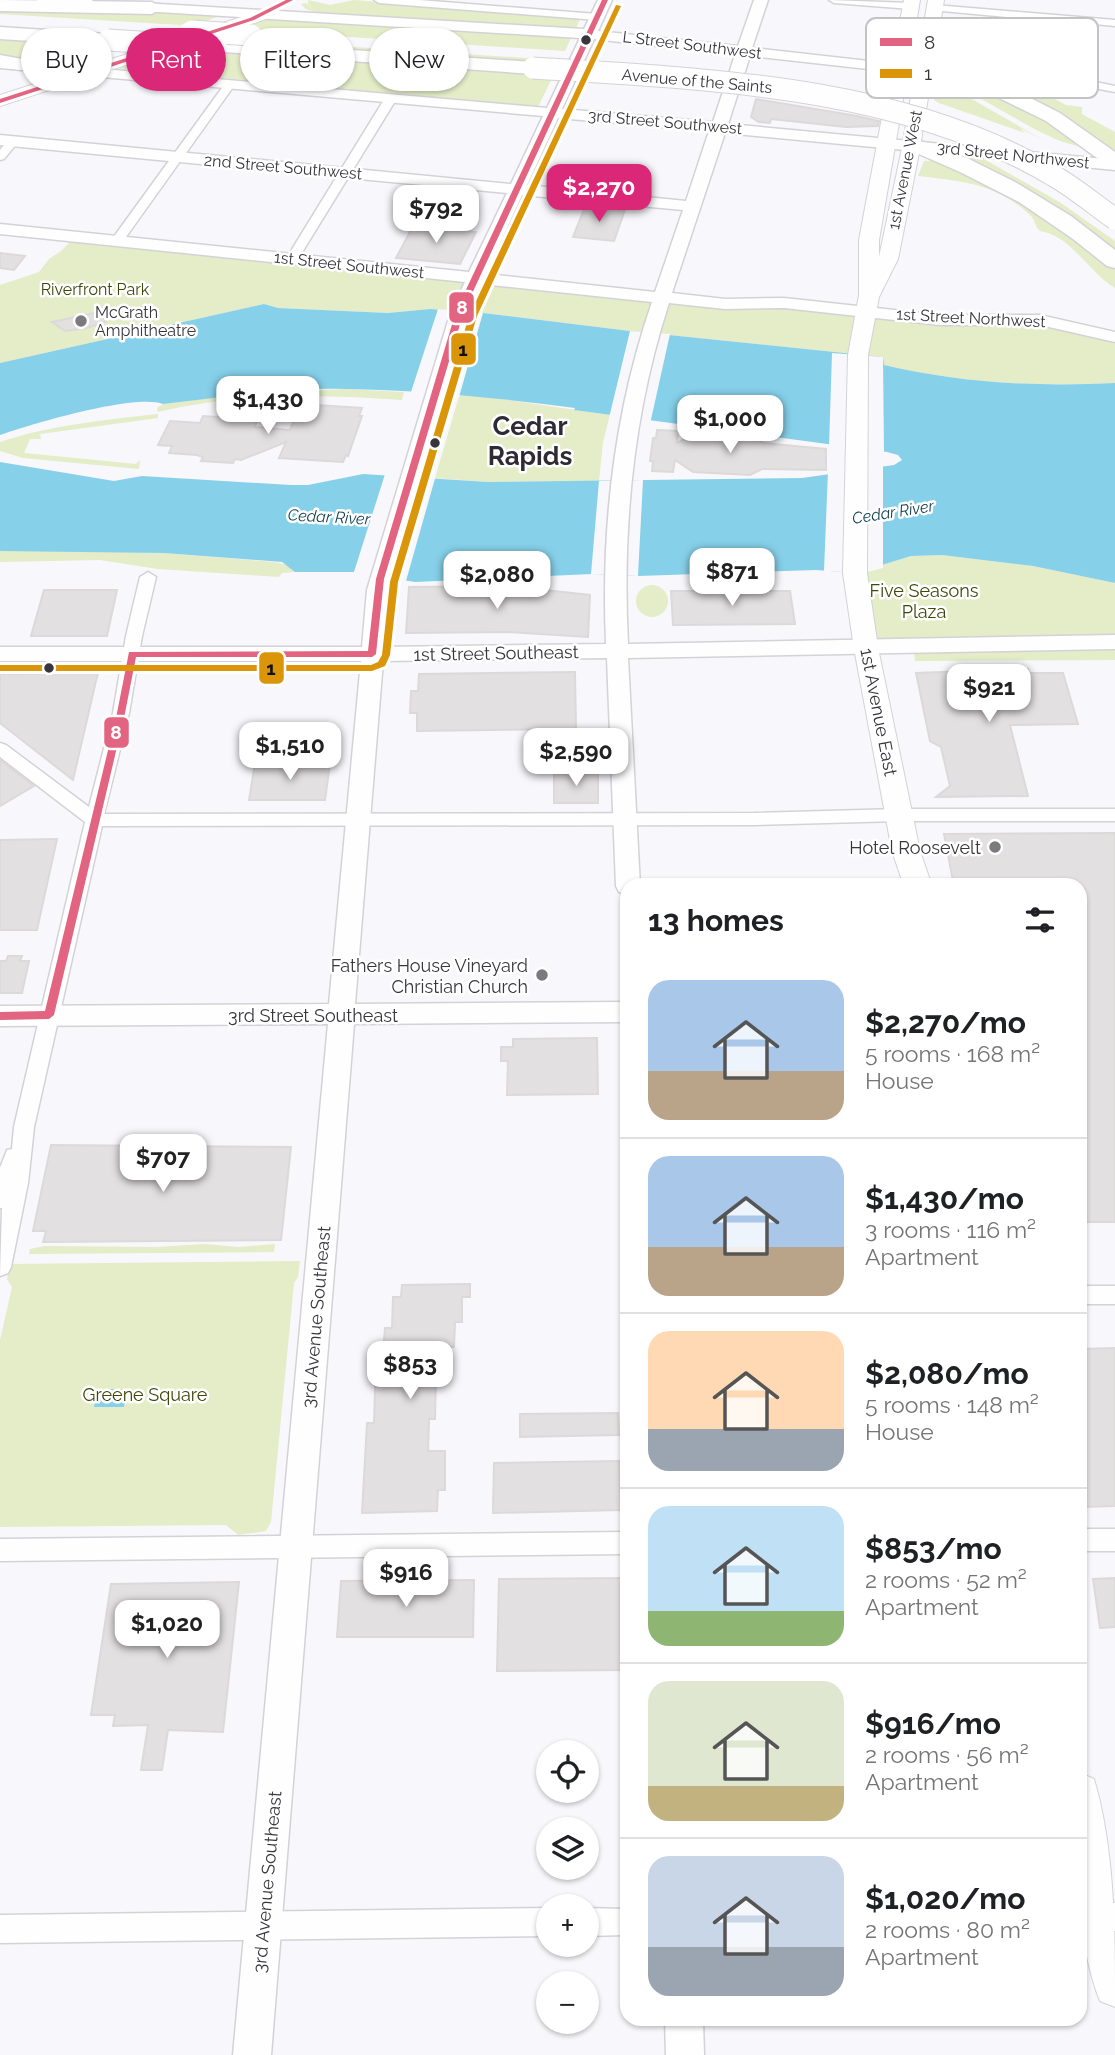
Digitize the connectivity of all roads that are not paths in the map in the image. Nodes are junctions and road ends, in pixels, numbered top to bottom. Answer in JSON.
{"nodes":[{"id":1,"x":43,"y":0,"type":"edge"},
{"id":2,"x":270,"y":0,"type":"edge"},
{"id":3,"x":290,"y":0,"type":"edge"},
{"id":4,"x":298,"y":0,"type":"edge"},
{"id":5,"x":379,"y":0,"type":"edge"},
{"id":6,"x":606,"y":0,"type":"edge"},
{"id":7,"x":761,"y":0,"type":"edge"},
{"id":8,"x":834,"y":0,"type":"edge"},
{"id":9,"x":446,"y":3,"type":"edge"},
{"id":10,"x":912,"y":3,"type":"edge"},
{"id":11,"x":935,"y":4,"type":"edge"},
{"id":12,"x":0,"y":5,"type":"edge"},
{"id":13,"x":152,"y":8,"type":"junction"},
{"id":14,"x":236,"y":14,"type":"junction"},
{"id":15,"x":260,"y":16,"type":"junction"},
{"id":16,"x":597,"y":17,"type":"junction"},
{"id":17,"x":923,"y":18,"type":"edge"},
{"id":18,"x":1070,"y":18,"type":"edge"},
{"id":19,"x":0,"y":19,"type":"edge"},
{"id":20,"x":342,"y":19,"type":"junction"},
{"id":21,"x":192,"y":28,"type":"edge"},
{"id":22,"x":226,"y":28,"type":"edge"},
{"id":23,"x":0,"y":33,"type":"edge"},
{"id":24,"x":226,"y":34,"type":"edge"},
{"id":25,"x":590,"y":34,"type":"junction"},
{"id":26,"x":226,"y":37,"type":"edge"},
{"id":27,"x":126,"y":40,"type":"edge"},
{"id":28,"x":744,"y":51,"type":"junction"},
{"id":29,"x":537,"y":61,"type":"junction"},
{"id":30,"x":0,"y":63,"type":"edge"},
{"id":31,"x":866,"y":65,"type":"edge"},
{"id":32,"x":112,"y":73,"type":"edge"},
{"id":33,"x":21,"y":74,"type":"edge"},
{"id":34,"x":21,"y":75,"type":"edge"},
{"id":35,"x":231,"y":83,"type":"junction"},
{"id":36,"x":866,"y":89,"type":"edge"},
{"id":37,"x":0,"y":90,"type":"edge"},
{"id":38,"x":31,"y":91,"type":"edge"},
{"id":39,"x":391,"y":98,"type":"junction"},
{"id":40,"x":895,"y":98,"type":"edge"},
{"id":41,"x":899,"y":98,"type":"edge"},
{"id":42,"x":918,"y":98,"type":"edge"},
{"id":43,"x":1016,"y":98,"type":"edge"},
{"id":44,"x":0,"y":101,"type":"edge"},
{"id":45,"x":856,"y":103,"type":"junction"},
{"id":46,"x":552,"y":113,"type":"junction"},
{"id":47,"x":718,"y":127,"type":"junction"},
{"id":48,"x":7,"y":141,"type":"edge"},
{"id":49,"x":887,"y":142,"type":"junction"},
{"id":50,"x":912,"y":144,"type":"junction"},
{"id":51,"x":0,"y":157,"type":"edge"},
{"id":52,"x":176,"y":157,"type":"junction"},
{"id":53,"x":952,"y":160,"type":"junction"},
{"id":54,"x":1115,"y":164,"type":"edge"},
{"id":55,"x":907,"y":167,"type":"junction"},
{"id":56,"x":346,"y":173,"type":"junction"},
{"id":57,"x":1111,"y":186,"type":"dead end"},
{"id":58,"x":518,"y":189,"type":"junction"},
{"id":59,"x":691,"y":206,"type":"junction"},
{"id":60,"x":1115,"y":219,"type":"edge"},
{"id":61,"x":0,"y":229,"type":"edge"},
{"id":62,"x":1115,"y":237,"type":"edge"},
{"id":63,"x":117,"y":241,"type":"junction"},
{"id":64,"x":292,"y":259,"type":"junction"},
{"id":65,"x":1115,"y":261,"type":"edge"},
{"id":66,"x":475,"y":279,"type":"junction"},
{"id":67,"x":661,"y":297,"type":"junction"},
{"id":68,"x":868,"y":303,"type":"junction"},
{"id":69,"x":460,"y":311,"type":"joint"},
{"id":70,"x":1115,"y":337,"type":"edge"},
{"id":71,"x":859,"y":355,"type":"joint"},
{"id":72,"x":629,"y":423,"type":"joint"},
{"id":73,"x":620,"y":480,"type":"joint"},
{"id":74,"x":148,"y":577,"type":"dead end"},
{"id":75,"x":1115,"y":642,"type":"edge"},
{"id":76,"x":866,"y":648,"type":"junction"},
{"id":77,"x":617,"y":652,"type":"junction"},
{"id":78,"x":0,"y":654,"type":"edge"},
{"id":79,"x":132,"y":654,"type":"junction"},
{"id":80,"x":372,"y":654,"type":"junction"},
{"id":81,"x":0,"y":749,"type":"edge"},
{"id":82,"x":899,"y":815,"type":"junction"},
{"id":83,"x":1115,"y":815,"type":"edge"},
{"id":84,"x":359,"y":819,"type":"junction"},
{"id":85,"x":625,"y":819,"type":"junction"},
{"id":86,"x":94,"y":820,"type":"junction"},
{"id":87,"x":906,"y":851,"type":"junction"},
{"id":88,"x":628,"y":878,"type":"edge"},
{"id":89,"x":904,"y":878,"type":"edge"},
{"id":90,"x":915,"y":878,"type":"edge"},
{"id":91,"x":620,"y":1012,"type":"edge"},
{"id":92,"x":49,"y":1015,"type":"junction"},
{"id":93,"x":342,"y":1015,"type":"junction"},
{"id":94,"x":0,"y":1016,"type":"edge"},
{"id":95,"x":22,"y":1136,"type":"junction"},
{"id":96,"x":0,"y":1200,"type":"edge"},
{"id":97,"x":0,"y":1267,"type":"edge"},
{"id":98,"x":1087,"y":1295,"type":"edge"},
{"id":99,"x":1115,"y":1295,"type":"edge"},
{"id":100,"x":1115,"y":1540,"type":"edge"},
{"id":101,"x":1087,"y":1541,"type":"edge"},
{"id":102,"x":620,"y":1543,"type":"edge"},
{"id":103,"x":296,"y":1548,"type":"junction"},
{"id":104,"x":0,"y":1550,"type":"edge"},
{"id":105,"x":1087,"y":1839,"type":"edge"},
{"id":106,"x":1099,"y":1917,"type":"edge"},
{"id":107,"x":536,"y":1922,"type":"edge"},
{"id":108,"x":599,"y":1922,"type":"edge"},
{"id":109,"x":620,"y":1922,"type":"edge"},
{"id":110,"x":263,"y":1926,"type":"junction"},
{"id":111,"x":0,"y":1929,"type":"edge"},
{"id":112,"x":1115,"y":1986,"type":"edge"},
{"id":113,"x":684,"y":2026,"type":"edge"},
{"id":114,"x":252,"y":2055,"type":"edge"},
{"id":115,"x":685,"y":2055,"type":"edge"}],
"edges":[{"from":1,"to":13,"type":"main road","name":"L Street Southwest"},
{"from":2,"to":14,"type":"main road"},
{"from":3,"to":15,"type":"main road"},
{"from":4,"to":20,"type":"main road"},
{"from":5,"to":9,"type":"street"},
{"from":6,"to":16,"type":"main road"},
{"from":7,"to":28,"type":"main road"},
{"from":8,"to":10,"type":"street"},
{"from":9,"to":16,"type":"street"},
{"from":10,"to":17,"type":"main road"},
{"from":11,"to":18,"type":"street"},
{"from":12,"to":13,"type":"highway"},
{"from":13,"to":14,"type":"main road","name":"L Street Southwest"},
{"from":14,"to":15,"type":"main road","name":"L Street Southwest"},
{"from":14,"to":21,"type":"main road"},
{"from":14,"to":22,"type":"main road"},
{"from":15,"to":20,"type":"main road","name":"L Street Southwest"},
{"from":15,"to":24,"type":"main road"},
{"from":16,"to":25,"type":"main road"},
{"from":19,"to":29,"type":"highway","name":"Avenue of the Saints","bridge":true},
{"from":20,"to":25,"type":"main road","name":"L Street Southwest"},
{"from":23,"to":27,"type":"highway","name":"Avenue of the Saints","bridge":true},
{"from":25,"to":28,"type":"main road","name":"L Street Southwest"},
{"from":25,"to":46,"type":"main road"},
{"from":26,"to":29,"type":"highway","name":"Avenue of the Saints"},
{"from":28,"to":31,"type":"main road","name":"L Street Southwest"},
{"from":28,"to":47,"type":"main road"},
{"from":29,"to":36,"type":"highway","name":"Avenue of the Saints"},
{"from":29,"to":45,"type":"highway","name":"Avenue of the Saints","bridge":true},
{"from":30,"to":33,"type":"highway"},
{"from":32,"to":35,"type":"main road","name":"3rd Street Southwest"},
{"from":34,"to":37,"type":"main road"},
{"from":35,"to":39,"type":"main road","name":"3rd Street Southwest"},
{"from":35,"to":52,"type":"street"},
{"from":38,"to":44,"type":"main road"},
{"from":39,"to":46,"type":"main road","name":"3rd Street Southwest"},
{"from":39,"to":56,"type":"street"},
{"from":40,"to":49,"type":"main road","name":"1st Avenue West"},
{"from":41,"to":57,"type":"highway","name":"Avenue of the Saints"},
{"from":42,"to":50,"type":"main road","name":"1st Avenue West"},
{"from":43,"to":54,"type":"highway"},
{"from":45,"to":60,"type":"highway","name":"Avenue of the Saints","bridge":true},
{"from":45,"to":62,"type":"highway","bridge":true},
{"from":46,"to":47,"type":"main road","name":"3rd Street Southwest"},
{"from":46,"to":58,"type":"main road"},
{"from":47,"to":49,"type":"main road","name":"3rd Street Southwest"},
{"from":47,"to":59,"type":"main road"},
{"from":48,"to":51,"type":"street"},
{"from":48,"to":52,"type":"main road","name":"2nd Street Southwest"},
{"from":49,"to":50,"type":"main road","name":"3rd Street Southwest"},
{"from":49,"to":68,"type":"main road","name":"1st Avenue West"},
{"from":50,"to":53,"type":"highway"},
{"from":50,"to":54,"type":"main road","name":"3rd Street Northwest"},
{"from":50,"to":55,"type":"main road","name":"1st Avenue West"},
{"from":52,"to":56,"type":"main road","name":"2nd Street Southwest"},
{"from":52,"to":63,"type":"street"},
{"from":53,"to":55,"type":"highway"},
{"from":53,"to":65,"type":"highway"},
{"from":55,"to":68,"type":"main road","name":"1st Avenue West"},
{"from":56,"to":58,"type":"main road","name":"2nd Street Southwest"},
{"from":56,"to":64,"type":"street"},
{"from":58,"to":59,"type":"main road","name":"2nd Street Southwest"},
{"from":58,"to":66,"type":"main road"},
{"from":59,"to":67,"type":"main road"},
{"from":61,"to":63,"type":"main road","name":"1st Street Southwest"},
{"from":63,"to":64,"type":"main road","name":"1st Street Southwest"},
{"from":64,"to":66,"type":"main road","name":"1st Street Southwest"},
{"from":66,"to":67,"type":"main road","name":"1st Street Southwest"},
{"from":66,"to":69,"type":"main road"},
{"from":67,"to":68,"type":"main road","name":"1st Street Southwest"},
{"from":67,"to":72,"type":"main road"},
{"from":68,"to":70,"type":"main road","name":"1st Street Northwest"},
{"from":68,"to":71,"type":"main road","name":"1st Avenue West"},
{"from":69,"to":80,"type":"main road","name":"3rd Avenue Southeast"},
{"from":71,"to":76,"type":"main road","name":"1st Avenue East"},
{"from":72,"to":73,"type":"main road"},
{"from":73,"to":77,"type":"main road"},
{"from":74,"to":79,"type":"street"},
{"from":75,"to":76,"type":"main road","name":"1st Street Southeast"},
{"from":76,"to":77,"type":"main road","name":"1st Street Southeast"},
{"from":76,"to":82,"type":"main road","name":"1st Avenue East"},
{"from":77,"to":80,"type":"main road","name":"1st Street Southeast"},
{"from":77,"to":85,"type":"main road"},
{"from":78,"to":79,"type":"main road","name":"1st Street Southeast"},
{"from":79,"to":80,"type":"main road","name":"1st Street Southeast"},
{"from":79,"to":86,"type":"street"},
{"from":80,"to":84,"type":"main road","name":"3rd Avenue Southeast"},
{"from":81,"to":86,"type":"street"},
{"from":82,"to":83,"type":"street"},
{"from":82,"to":85,"type":"street"},
{"from":82,"to":87,"type":"main road","name":"1st Avenue East"},
{"from":84,"to":85,"type":"street"},
{"from":84,"to":86,"type":"street"},
{"from":84,"to":93,"type":"main road","name":"3rd Avenue Southeast"},
{"from":85,"to":88,"type":"main road"},
{"from":86,"to":92,"type":"street"},
{"from":87,"to":89,"type":"main road","name":"1st Avenue East"},
{"from":87,"to":90,"type":"main road","name":"1st Avenue East"},
{"from":91,"to":93,"type":"main road","name":"3rd Street Southeast"},
{"from":92,"to":93,"type":"main road","name":"3rd Street Southeast"},
{"from":92,"to":94,"type":"main road","name":"3rd Street Southeast"},
{"from":92,"to":95,"type":"street"},
{"from":93,"to":103,"type":"main road","name":"3rd Avenue Southeast"},
{"from":95,"to":96,"type":"street"},
{"from":95,"to":97,"type":"street"},
{"from":98,"to":99,"type":"street"},
{"from":100,"to":101,"type":"street"},
{"from":102,"to":103,"type":"street"},
{"from":103,"to":104,"type":"street"},
{"from":103,"to":110,"type":"main road","name":"3rd Avenue Southeast"},
{"from":105,"to":106,"type":"main road"},
{"from":106,"to":112,"type":"main road"},
{"from":107,"to":110,"type":"street"},
{"from":108,"to":109,"type":"street"},
{"from":110,"to":111,"type":"street"},
{"from":110,"to":114,"type":"main road","name":"3rd Avenue Southeast"},
{"from":113,"to":115,"type":"main road"}]}
